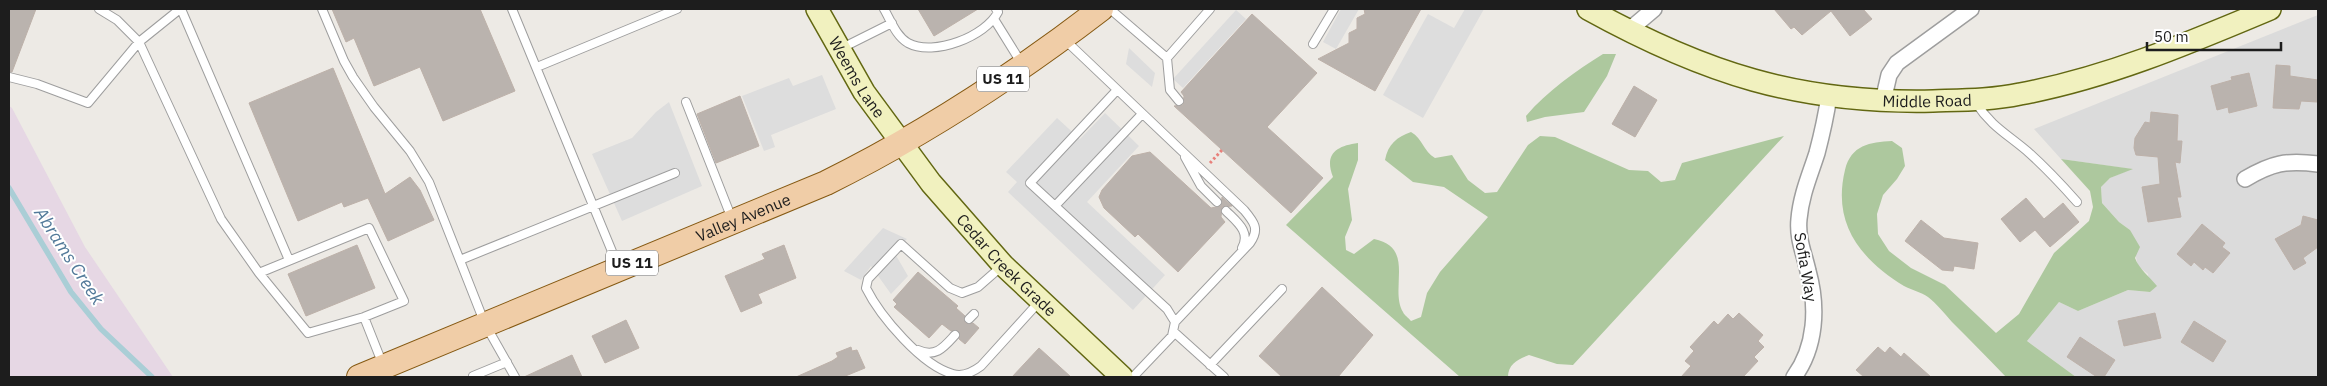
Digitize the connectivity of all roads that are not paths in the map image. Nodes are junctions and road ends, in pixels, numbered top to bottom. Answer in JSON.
{"nodes":[{"id":1,"x":98,"y":9,"type":"edge"},
{"id":2,"x":181,"y":9,"type":"edge"},
{"id":3,"x":322,"y":9,"type":"edge"},
{"id":4,"x":512,"y":9,"type":"edge"},
{"id":5,"x":677,"y":9,"type":"edge"},
{"id":6,"x":817,"y":9,"type":"edge"},
{"id":7,"x":884,"y":9,"type":"edge"},
{"id":8,"x":996,"y":9,"type":"edge"},
{"id":9,"x":1101,"y":9,"type":"edge"},
{"id":10,"x":1110,"y":9,"type":"edge"},
{"id":11,"x":1209,"y":9,"type":"edge"},
{"id":12,"x":1334,"y":9,"type":"edge"},
{"id":13,"x":1588,"y":9,"type":"edge"},
{"id":14,"x":1654,"y":9,"type":"edge"},
{"id":15,"x":1971,"y":9,"type":"edge"},
{"id":16,"x":2268,"y":9,"type":"edge"},
{"id":17,"x":994,"y":20,"type":"junction"},
{"id":18,"x":892,"y":23,"type":"junction"},
{"id":19,"x":1628,"y":31,"type":"junction"},
{"id":20,"x":1063,"y":38,"type":"junction"},
{"id":21,"x":139,"y":42,"type":"junction"},
{"id":22,"x":1313,"y":44,"type":"dead end"},
{"id":23,"x":840,"y":49,"type":"junction"},
{"id":24,"x":1167,"y":58,"type":"junction"},
{"id":25,"x":1023,"y":65,"type":"junction"},
{"id":26,"x":536,"y":67,"type":"junction"},
{"id":27,"x":9,"y":76,"type":"edge"},
{"id":28,"x":1117,"y":90,"type":"junction"},
{"id":29,"x":1829,"y":96,"type":"junction"},
{"id":30,"x":1974,"y":99,"type":"junction"},
{"id":31,"x":1179,"y":101,"type":"dead end"},
{"id":32,"x":1883,"y":101,"type":"junction"},
{"id":33,"x":686,"y":102,"type":"dead end"},
{"id":34,"x":1142,"y":114,"type":"junction"},
{"id":35,"x":901,"y":143,"type":"junction"},
{"id":36,"x":1184,"y":153,"type":"junction"},
{"id":37,"x":2318,"y":164,"type":"edge"},
{"id":38,"x":675,"y":173,"type":"dead end"},
{"id":39,"x":2245,"y":179,"type":"dead end"},
{"id":40,"x":1216,"y":202,"type":"dead end"},
{"id":41,"x":2077,"y":202,"type":"dead end"},
{"id":42,"x":594,"y":205,"type":"junction"},
{"id":43,"x":1055,"y":206,"type":"junction"},
{"id":44,"x":1226,"y":212,"type":"dead end"},
{"id":45,"x":733,"y":221,"type":"junction"},
{"id":46,"x":1237,"y":256,"type":"junction"},
{"id":47,"x":289,"y":260,"type":"junction"},
{"id":48,"x":460,"y":260,"type":"junction"},
{"id":49,"x":1003,"y":265,"type":"junction"},
{"id":50,"x":619,"y":268,"type":"junction"},
{"id":51,"x":259,"y":273,"type":"junction"},
{"id":52,"x":1282,"y":289,"type":"dead end"},
{"id":53,"x":1040,"y":301,"type":"junction"},
{"id":54,"x":364,"y":316,"type":"junction"},
{"id":55,"x":1175,"y":322,"type":"junction"},
{"id":56,"x":485,"y":324,"type":"junction"},
{"id":57,"x":1174,"y":332,"type":"junction"},
{"id":58,"x":955,"y":335,"type":"dead end"},
{"id":59,"x":912,"y":347,"type":"junction"},
{"id":60,"x":507,"y":362,"type":"junction"},
{"id":61,"x":1210,"y":365,"type":"junction"},
{"id":62,"x":384,"y":367,"type":"junction"},
{"id":63,"x":473,"y":376,"type":"dead end"},
{"id":64,"x":359,"y":377,"type":"edge"},
{"id":65,"x":515,"y":377,"type":"edge"},
{"id":66,"x":1122,"y":377,"type":"edge"},
{"id":67,"x":1133,"y":377,"type":"edge"},
{"id":68,"x":1224,"y":377,"type":"edge"},
{"id":69,"x":1795,"y":377,"type":"edge"}],
"edges":[{"from":1,"to":21,"type":"lane"},
{"from":2,"to":21,"type":"lane"},
{"from":2,"to":47,"type":"lane"},
{"from":3,"to":48,"type":"lane"},
{"from":4,"to":26,"type":"lane"},
{"from":5,"to":26,"type":"lane"},
{"from":6,"to":23,"type":"main road","name":"Weems Lane"},
{"from":7,"to":18,"type":"lane"},
{"from":8,"to":17,"type":"lane"},
{"from":9,"to":20,"type":"main road","name":"Valley Avenue","number":"US 11"},
{"from":10,"to":24,"type":"lane"},
{"from":11,"to":24,"type":"lane"},
{"from":12,"to":22,"type":"lane"},
{"from":13,"to":19,"type":"main road","name":"Middle Road"},
{"from":14,"to":19,"type":"street"},
{"from":15,"to":32,"type":"street"},
{"from":16,"to":30,"type":"main road","name":"Middle Road"},
{"from":17,"to":18,"type":"lane"},
{"from":17,"to":25,"type":"lane"},
{"from":18,"to":23,"type":"lane"},
{"from":19,"to":29,"type":"main road","name":"Middle Road"},
{"from":20,"to":25,"type":"main road","name":"Valley Avenue","number":"US 11"},
{"from":20,"to":28,"type":"lane"},
{"from":21,"to":27,"type":"lane"},
{"from":21,"to":51,"type":"lane"},
{"from":23,"to":35,"type":"main road","name":"Weems Lane"},
{"from":24,"to":31,"type":"lane"},
{"from":25,"to":35,"type":"main road","name":"Valley Avenue","number":"US 11"},
{"from":26,"to":42,"type":"lane"},
{"from":28,"to":34,"type":"lane"},
{"from":28,"to":43,"type":"lane"},
{"from":29,"to":32,"type":"main road","name":"Middle Road"},
{"from":29,"to":69,"type":"street","name":"Sofia Way"},
{"from":30,"to":32,"type":"main road","name":"Middle Road"},
{"from":30,"to":41,"type":"lane"},
{"from":33,"to":45,"type":"lane"},
{"from":34,"to":36,"type":"lane"},
{"from":34,"to":43,"type":"lane"},
{"from":35,"to":45,"type":"main road","name":"Valley Avenue","number":"US 11"},
{"from":35,"to":49,"type":"main road","name":"Cedar Creek Grade"},
{"from":36,"to":40,"type":"lane"},
{"from":36,"to":46,"type":"lane"},
{"from":37,"to":39,"type":"street"},
{"from":38,"to":42,"type":"lane"},
{"from":42,"to":48,"type":"lane"},
{"from":42,"to":50,"type":"lane"},
{"from":43,"to":55,"type":"lane"},
{"from":44,"to":46,"type":"lane"},
{"from":45,"to":50,"type":"main road","name":"Valley Avenue","number":"US 11"},
{"from":46,"to":55,"type":"lane"},
{"from":47,"to":51,"type":"lane"},
{"from":47,"to":54,"type":"lane"},
{"from":48,"to":56,"type":"lane"},
{"from":49,"to":53,"type":"main road","name":"Cedar Creek Grade"},
{"from":49,"to":59,"type":"lane"},
{"from":50,"to":56,"type":"main road","name":"Valley Avenue","number":"US 11"},
{"from":51,"to":54,"type":"lane"},
{"from":52,"to":61,"type":"lane"},
{"from":53,"to":59,"type":"lane"},
{"from":53,"to":66,"type":"main road","name":"Cedar Creek Grade"},
{"from":54,"to":62,"type":"lane"},
{"from":55,"to":57,"type":"lane"},
{"from":56,"to":60,"type":"lane"},
{"from":56,"to":62,"type":"main road","name":"Valley Avenue","number":"US 11"},
{"from":57,"to":61,"type":"lane"},
{"from":57,"to":67,"type":"lane"},
{"from":58,"to":59,"type":"lane"},
{"from":60,"to":63,"type":"lane"},
{"from":60,"to":65,"type":"lane"},
{"from":61,"to":68,"type":"lane"},
{"from":62,"to":64,"type":"main road","name":"Valley Avenue","number":"US 11"}]}
